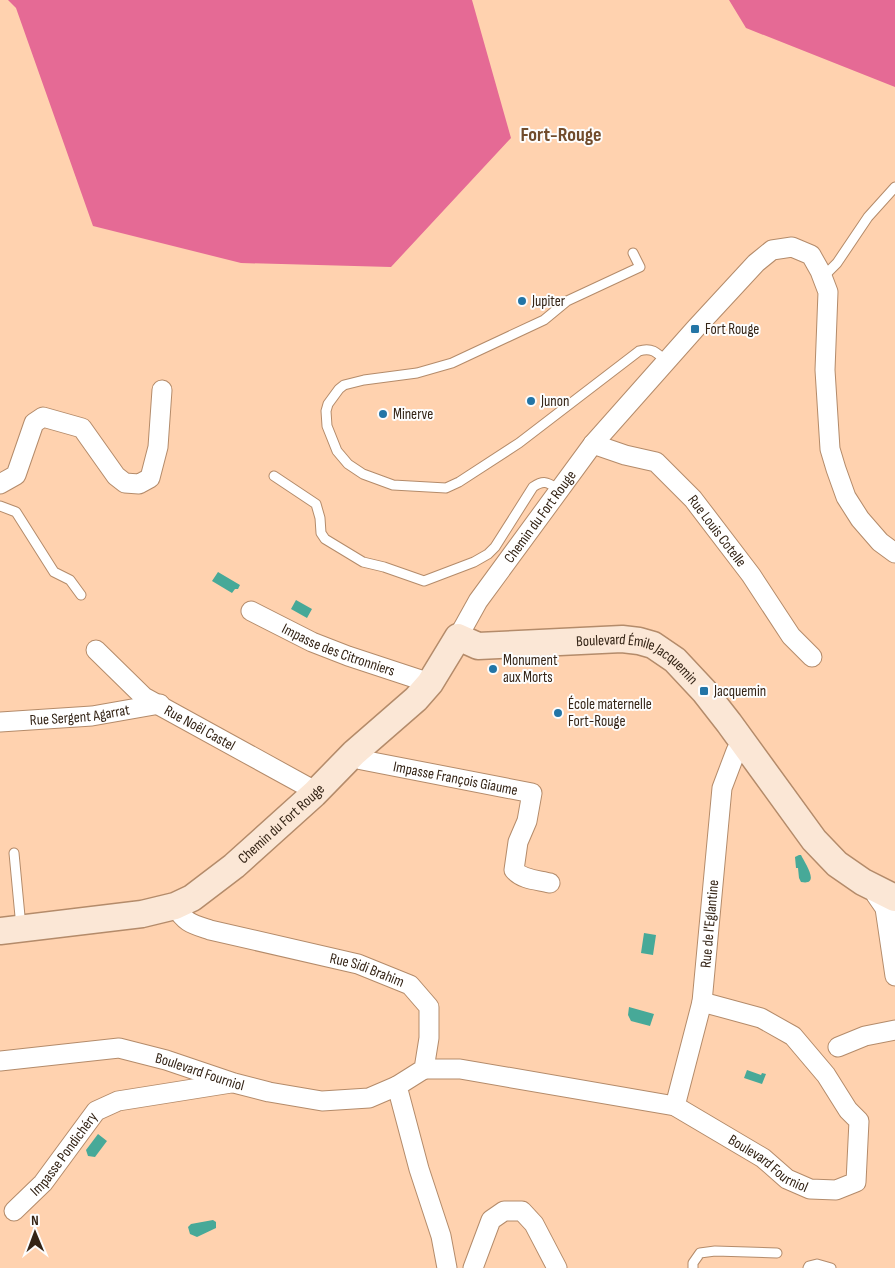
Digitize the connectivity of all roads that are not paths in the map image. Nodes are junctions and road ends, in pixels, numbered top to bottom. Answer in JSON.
{"nodes":[{"id":1,"x":895,"y":187,"type":"edge"},
{"id":2,"x":633,"y":253,"type":"dead end"},
{"id":3,"x":823,"y":277,"type":"junction"},
{"id":4,"x":665,"y":361,"type":"junction"},
{"id":5,"x":162,"y":390,"type":"dead end"},
{"id":6,"x":593,"y":444,"type":"junction"},
{"id":7,"x":274,"y":476,"type":"dead end"},
{"id":8,"x":0,"y":484,"type":"edge"},
{"id":9,"x":560,"y":490,"type":"junction"},
{"id":10,"x":0,"y":506,"type":"edge"},
{"id":11,"x":895,"y":553,"type":"edge"},
{"id":12,"x":81,"y":595,"type":"dead end"},
{"id":13,"x":251,"y":611,"type":"dead end"},
{"id":14,"x":458,"y":637,"type":"junction"},
{"id":15,"x":96,"y":650,"type":"dead end"},
{"id":16,"x":812,"y":657,"type":"dead end"},
{"id":17,"x":430,"y":683,"type":"junction"},
{"id":18,"x":160,"y":704,"type":"junction"},
{"id":19,"x":0,"y":722,"type":"edge"},
{"id":20,"x":745,"y":744,"type":"junction"},
{"id":21,"x":354,"y":753,"type":"junction"},
{"id":22,"x":314,"y":794,"type":"junction"},
{"id":23,"x":14,"y":853,"type":"dead end"},
{"id":24,"x":550,"y":883,"type":"dead end"},
{"id":25,"x":886,"y":893,"type":"edge"},
{"id":26,"x":175,"y":906,"type":"junction"},
{"id":27,"x":11,"y":929,"type":"edge"},
{"id":28,"x":895,"y":976,"type":"edge"},
{"id":29,"x":702,"y":1002,"type":"junction"},
{"id":30,"x":895,"y":1030,"type":"edge"},
{"id":31,"x":838,"y":1047,"type":"dead end"},
{"id":32,"x":0,"y":1061,"type":"edge"},
{"id":33,"x":424,"y":1069,"type":"junction"},
{"id":34,"x":234,"y":1083,"type":"junction"},
{"id":35,"x":397,"y":1086,"type":"junction"},
{"id":36,"x":675,"y":1106,"type":"junction"},
{"id":37,"x":14,"y":1211,"type":"dead end"},
{"id":38,"x":777,"y":1253,"type":"dead end"},
{"id":39,"x":447,"y":1268,"type":"edge"},
{"id":40,"x":473,"y":1268,"type":"edge"},
{"id":41,"x":557,"y":1268,"type":"edge"},
{"id":42,"x":693,"y":1268,"type":"edge"},
{"id":43,"x":808,"y":1268,"type":"edge"},
{"id":44,"x":831,"y":1268,"type":"edge"}],
"edges":[{"from":1,"to":3,"type":"lane"},
{"from":2,"to":4,"type":"lane"},
{"from":3,"to":4,"type":"street","name":"Chemin du Fort Rouge"},
{"from":3,"to":11,"type":"street","name":"Chemin du Fort Rouge"},
{"from":4,"to":6,"type":"street","name":"Chemin du Fort Rouge"},
{"from":5,"to":8,"type":"street"},
{"from":6,"to":9,"type":"street","name":"Chemin du Fort Rouge"},
{"from":6,"to":16,"type":"street","name":"Rue Louis Cotelle"},
{"from":7,"to":9,"type":"lane"},
{"from":9,"to":14,"type":"street","name":"Chemin du Fort Rouge"},
{"from":10,"to":12,"type":"lane"},
{"from":13,"to":17,"type":"street","name":"Impasse des Citronniers"},
{"from":14,"to":17,"type":"main road","name":"Chemin du Fort Rouge"},
{"from":14,"to":20,"type":"main road","name":"Boulevard Émile Jacquemin"},
{"from":15,"to":18,"type":"street","name":"Rue Noël Castel"},
{"from":17,"to":21,"type":"main road","name":"Chemin du Fort Rouge"},
{"from":18,"to":19,"type":"street","name":"Rue Sergent Agarrat"},
{"from":18,"to":22,"type":"street","name":"Rue Noël Castel"},
{"from":20,"to":25,"type":"main road","name":"Boulevard Émile Jacquemin"},
{"from":20,"to":29,"type":"street","name":"Rue de l'Eglantine"},
{"from":21,"to":22,"type":"main road","name":"Chemin du Fort Rouge"},
{"from":21,"to":24,"type":"street","name":"Impasse François Giaume"},
{"from":22,"to":26,"type":"main road","name":"Chemin du Fort Rouge"},
{"from":23,"to":27,"type":"lane"},
{"from":25,"to":28,"type":"street"},
{"from":26,"to":27,"type":"main road","name":"Chemin du Fort Rouge"},
{"from":26,"to":33,"type":"street","name":"Rue Sidi Brahim"},
{"from":29,"to":36,"type":"street","name":"Rue de l'Eglantine"},
{"from":29,"to":36,"type":"street","name":"Boulevard Fourniol"},
{"from":30,"to":31,"type":"street"},
{"from":32,"to":34,"type":"street","name":"Boulevard Fourniol"},
{"from":33,"to":35,"type":"street"},
{"from":33,"to":36,"type":"street","name":"Boulevard Fourniol"},
{"from":34,"to":35,"type":"street","name":"Boulevard Fourniol"},
{"from":34,"to":37,"type":"street","name":"Impasse Pondichéry"},
{"from":35,"to":39,"type":"street"},
{"from":38,"to":42,"type":"lane"},
{"from":40,"to":41,"type":"street"},
{"from":43,"to":44,"type":"lane"}]}
